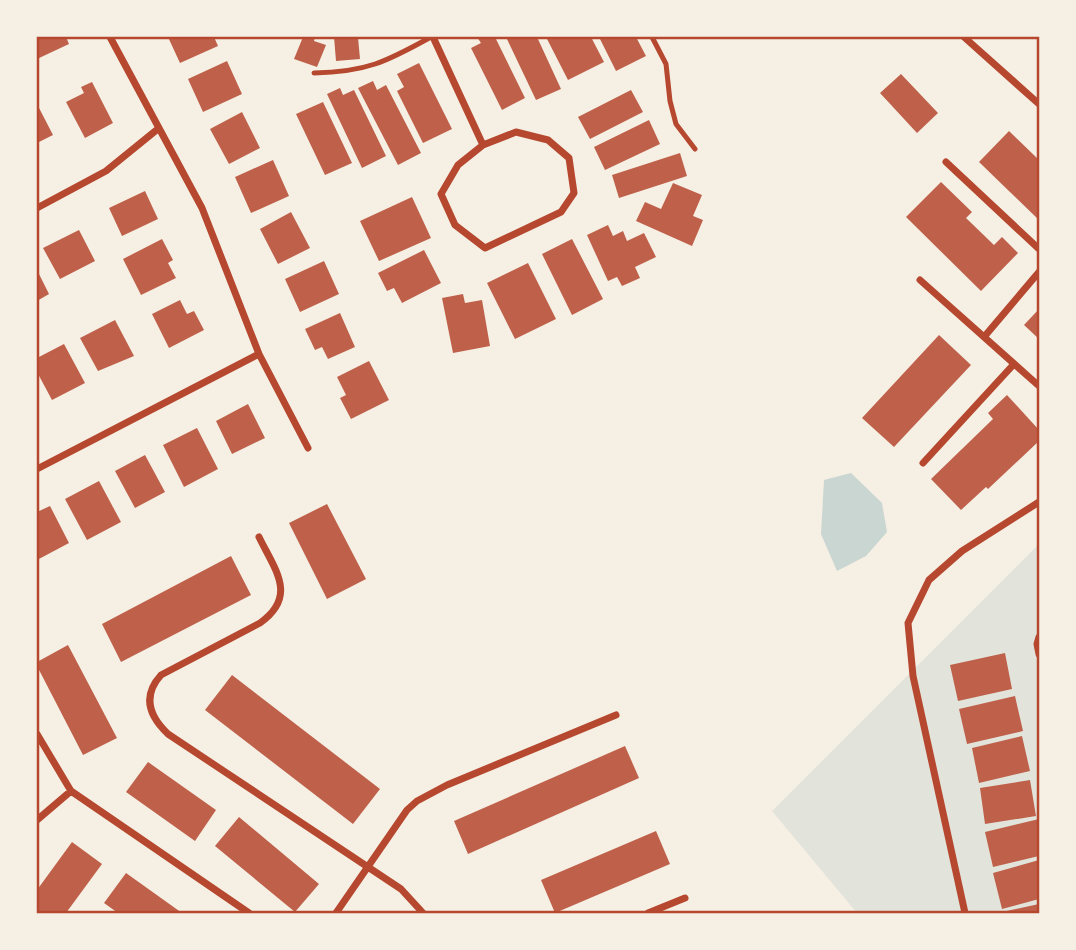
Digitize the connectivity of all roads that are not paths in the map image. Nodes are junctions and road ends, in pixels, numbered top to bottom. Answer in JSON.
{"nodes":[{"id":1,"x":110,"y":37,"type":"edge"},
{"id":2,"x":432,"y":37,"type":"edge"},
{"id":3,"x":652,"y":37,"type":"edge"},
{"id":4,"x":964,"y":37,"type":"edge"},
{"id":5,"x":314,"y":74,"type":"dead end"},
{"id":6,"x":1039,"y":104,"type":"edge"},
{"id":7,"x":159,"y":128,"type":"junction"},
{"id":8,"x":483,"y":145,"type":"junction"},
{"id":9,"x":695,"y":149,"type":"dead end"},
{"id":10,"x":946,"y":162,"type":"dead end"},
{"id":11,"x":37,"y":208,"type":"edge"},
{"id":12,"x":1039,"y":249,"type":"edge"},
{"id":13,"x":1039,"y":272,"type":"edge"},
{"id":14,"x":919,"y":281,"type":"dead end"},
{"id":15,"x":984,"y":337,"type":"junction"},
{"id":16,"x":259,"y":354,"type":"junction"},
{"id":17,"x":1014,"y":364,"type":"junction"},
{"id":18,"x":1039,"y":386,"type":"edge"},
{"id":19,"x":308,"y":448,"type":"dead end"},
{"id":20,"x":923,"y":463,"type":"dead end"},
{"id":21,"x":37,"y":469,"type":"edge"},
{"id":22,"x":1039,"y":502,"type":"edge"},
{"id":23,"x":259,"y":537,"type":"dead end"},
{"id":24,"x":1039,"y":637,"type":"edge"},
{"id":25,"x":1039,"y":654,"type":"edge"},
{"id":26,"x":616,"y":715,"type":"dead end"},
{"id":27,"x":37,"y":734,"type":"edge"},
{"id":28,"x":71,"y":791,"type":"junction"},
{"id":29,"x":37,"y":820,"type":"edge"},
{"id":30,"x":367,"y":867,"type":"junction"},
{"id":31,"x":685,"y":898,"type":"dead end"},
{"id":32,"x":249,"y":913,"type":"edge"},
{"id":33,"x":336,"y":913,"type":"edge"},
{"id":34,"x":423,"y":913,"type":"edge"},
{"id":35,"x":648,"y":913,"type":"edge"},
{"id":36,"x":965,"y":913,"type":"edge"}],
"edges":[{"from":1,"to":7,"type":"street"},
{"from":2,"to":5,"type":"lane"},
{"from":2,"to":8,"type":"street"},
{"from":3,"to":9,"type":"lane"},
{"from":4,"to":6,"type":"street"},
{"from":7,"to":11,"type":"street"},
{"from":7,"to":16,"type":"street"},
{"from":8,"to":8,"type":"street"},
{"from":10,"to":12,"type":"street"},
{"from":13,"to":15,"type":"street"},
{"from":14,"to":15,"type":"street"},
{"from":15,"to":17,"type":"street"},
{"from":16,"to":19,"type":"street"},
{"from":16,"to":21,"type":"street"},
{"from":17,"to":18,"type":"street"},
{"from":17,"to":20,"type":"street"},
{"from":22,"to":36,"type":"street"},
{"from":23,"to":30,"type":"street"},
{"from":24,"to":25,"type":"street"},
{"from":26,"to":30,"type":"street"},
{"from":27,"to":28,"type":"street"},
{"from":28,"to":29,"type":"street"},
{"from":28,"to":32,"type":"street"},
{"from":30,"to":33,"type":"street"},
{"from":30,"to":34,"type":"street"},
{"from":31,"to":35,"type":"street"}]}
